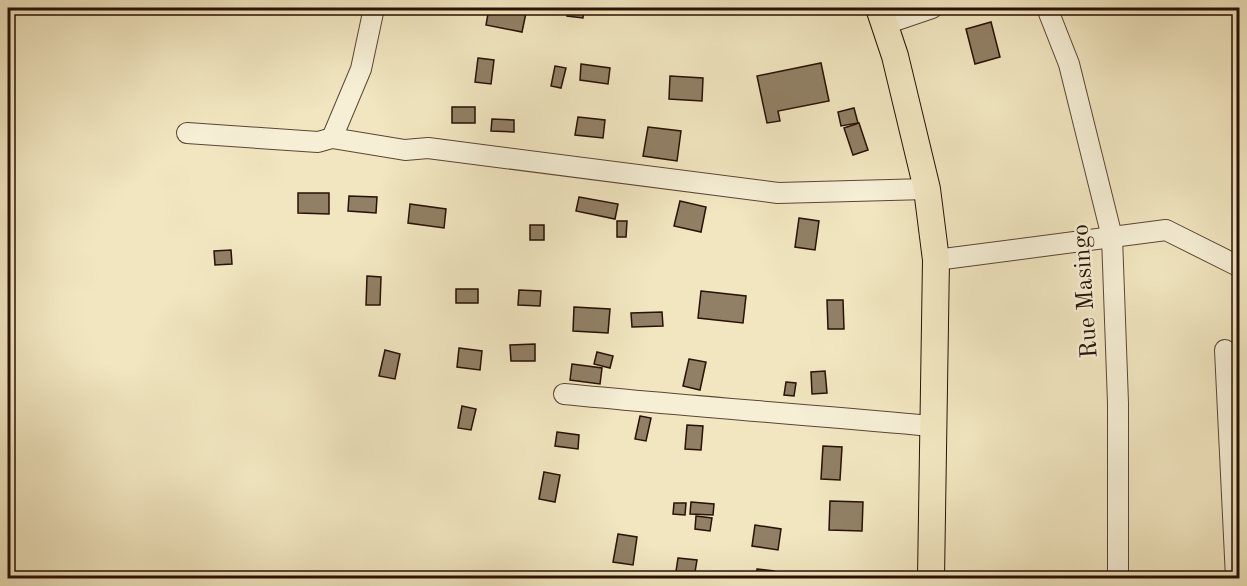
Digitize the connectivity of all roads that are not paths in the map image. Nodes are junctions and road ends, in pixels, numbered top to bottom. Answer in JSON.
{"nodes":[{"id":1,"x":374,"y":8,"type":"edge"},
{"id":2,"x":933,"y":8,"type":"edge"},
{"id":3,"x":1047,"y":8,"type":"edge"},
{"id":4,"x":882,"y":16,"type":"edge"},
{"id":5,"x":187,"y":133,"type":"dead end"},
{"id":6,"x":332,"y":138,"type":"junction"},
{"id":7,"x":927,"y":189,"type":"junction"},
{"id":8,"x":1112,"y":237,"type":"junction"},
{"id":9,"x":936,"y":260,"type":"junction"},
{"id":10,"x":1239,"y":267,"type":"edge"},
{"id":11,"x":1225,"y":350,"type":"dead end"},
{"id":12,"x":564,"y":394,"type":"dead end"},
{"id":13,"x":933,"y":426,"type":"junction"},
{"id":14,"x":931,"y":579,"type":"edge"},
{"id":15,"x":1118,"y":579,"type":"edge"},
{"id":16,"x":1236,"y":579,"type":"edge"}],
"edges":[{"from":1,"to":6,"type":"street"},
{"from":2,"to":4,"type":"street"},
{"from":3,"to":8,"type":"street","name":"Rue Masingo"},
{"from":4,"to":7,"type":"main road"},
{"from":5,"to":6,"type":"street"},
{"from":6,"to":7,"type":"street"},
{"from":7,"to":9,"type":"main road"},
{"from":8,"to":9,"type":"street"},
{"from":8,"to":10,"type":"street"},
{"from":8,"to":15,"type":"street","name":"Rue Masingo"},
{"from":9,"to":13,"type":"main road"},
{"from":11,"to":16,"type":"street"},
{"from":12,"to":13,"type":"street"},
{"from":13,"to":14,"type":"main road"}]}
